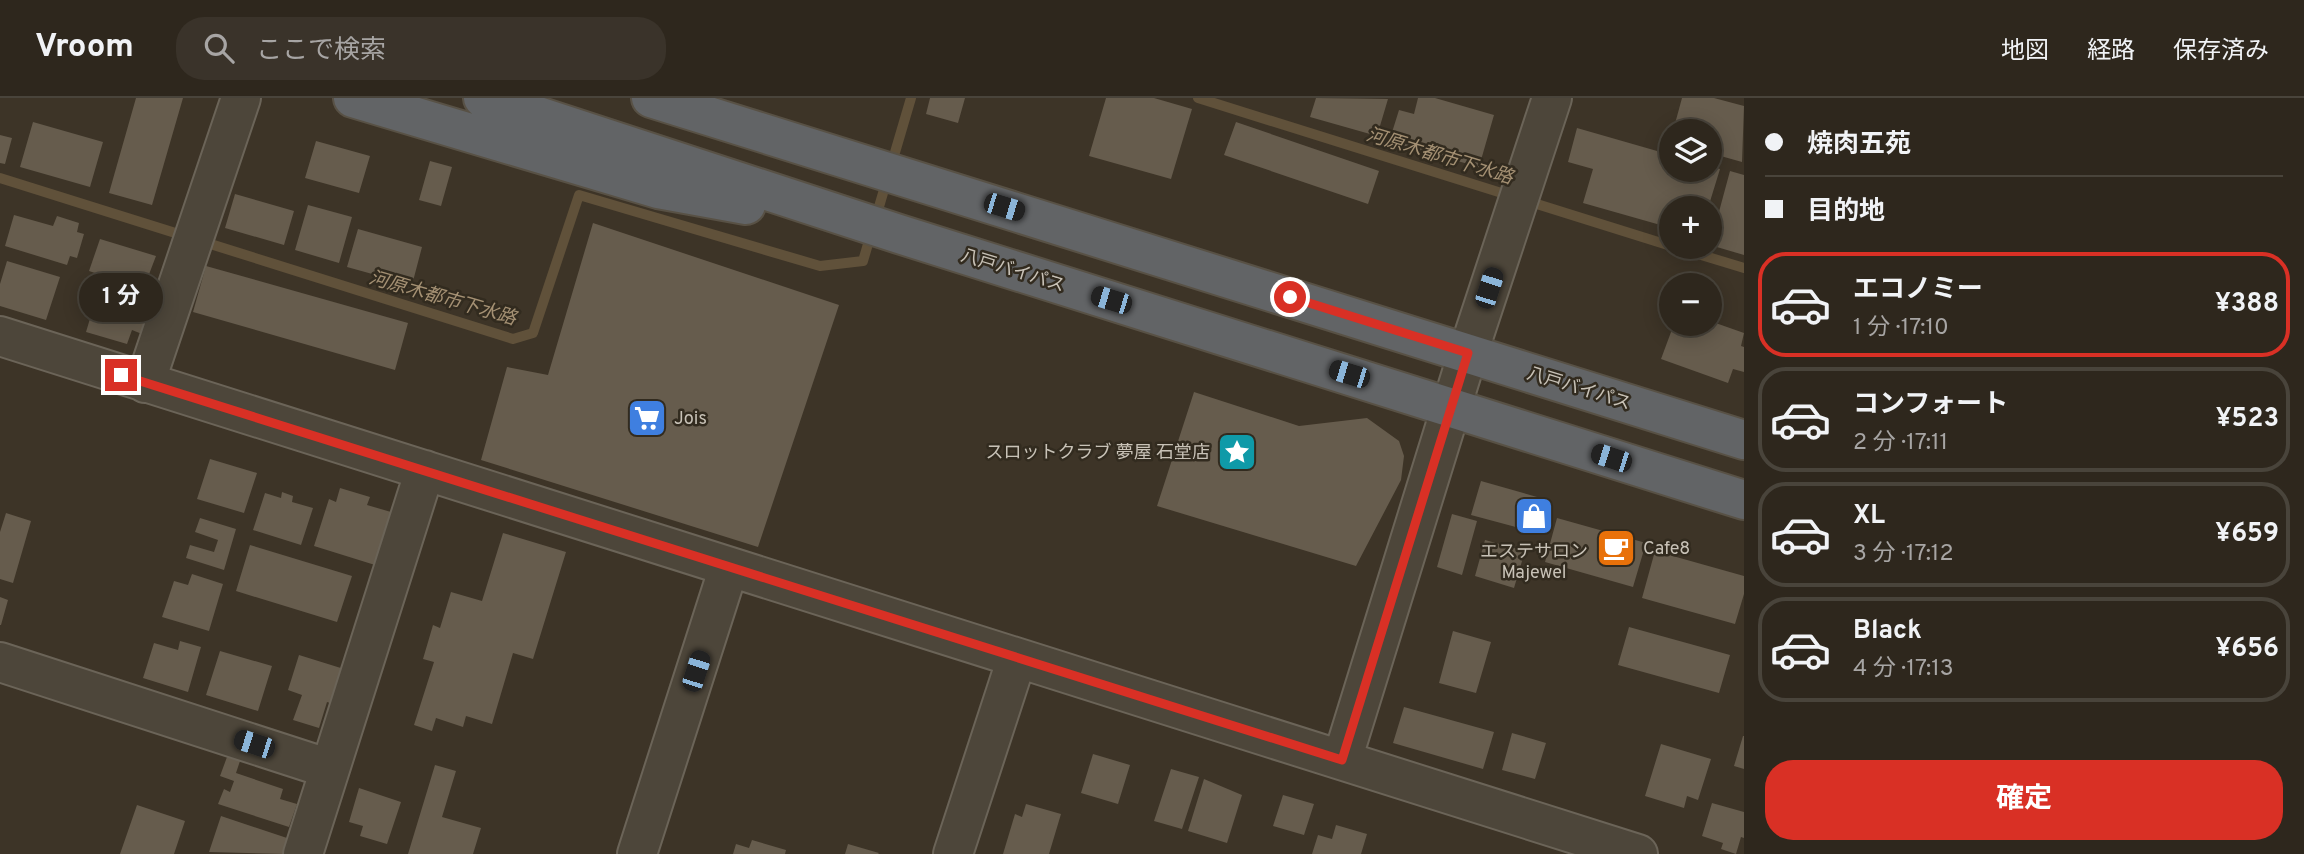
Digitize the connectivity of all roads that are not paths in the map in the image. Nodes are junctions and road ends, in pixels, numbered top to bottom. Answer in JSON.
{"nodes":[{"id":1,"x":241,"y":98,"type":"edge"},
{"id":2,"x":353,"y":98,"type":"edge"},
{"id":3,"x":483,"y":98,"type":"edge"},
{"id":4,"x":651,"y":98,"type":"edge"},
{"id":5,"x":741,"y":98,"type":"edge"},
{"id":6,"x":1552,"y":98,"type":"edge"},
{"id":7,"x":900,"y":175,"type":"junction"},
{"id":8,"x":899,"y":234,"type":"junction"},
{"id":9,"x":0,"y":336,"type":"edge"},
{"id":10,"x":1468,"y":353,"type":"junction"},
{"id":11,"x":145,"y":383,"type":"junction"},
{"id":12,"x":1451,"y":406,"type":"junction"},
{"id":13,"x":1744,"y":440,"type":"edge"},
{"id":14,"x":425,"y":470,"type":"junction"},
{"id":15,"x":1744,"y":500,"type":"edge"},
{"id":16,"x":729,"y":567,"type":"junction"},
{"id":17,"x":1017,"y":658,"type":"junction"},
{"id":18,"x":0,"y":662,"type":"edge"},
{"id":19,"x":1342,"y":760,"type":"junction"},
{"id":20,"x":330,"y":769,"type":"junction"},
{"id":21,"x":1555,"y":842,"type":"edge"},
{"id":22,"x":303,"y":854,"type":"edge"},
{"id":23,"x":637,"y":854,"type":"edge"},
{"id":24,"x":953,"y":854,"type":"edge"},
{"id":25,"x":1638,"y":854,"type":"edge"}],
"edges":[{"from":1,"to":11,"type":"street"},
{"from":2,"to":8,"type":"highway"},
{"from":3,"to":8,"type":"highway","name":"八戸バイパス"},
{"from":4,"to":7,"type":"highway","name":"八戸バイパス"},
{"from":5,"to":7,"type":"highway"},
{"from":6,"to":10,"type":"street"},
{"from":7,"to":10,"type":"highway","name":"八戸バイパス"},
{"from":8,"to":12,"type":"highway","name":"八戸バイパス"},
{"from":9,"to":11,"type":"street"},
{"from":10,"to":12,"type":"street"},
{"from":10,"to":13,"type":"highway","name":"八戸バイパス"},
{"from":11,"to":14,"type":"street"},
{"from":12,"to":15,"type":"highway","name":"八戸バイパス"},
{"from":12,"to":19,"type":"street"},
{"from":14,"to":16,"type":"street"},
{"from":14,"to":20,"type":"street"},
{"from":16,"to":17,"type":"street"},
{"from":16,"to":23,"type":"street"},
{"from":17,"to":19,"type":"street"},
{"from":17,"to":24,"type":"street"},
{"from":18,"to":20,"type":"street"},
{"from":19,"to":21,"type":"street"},
{"from":20,"to":22,"type":"street"},
{"from":21,"to":25,"type":"street"}]}
